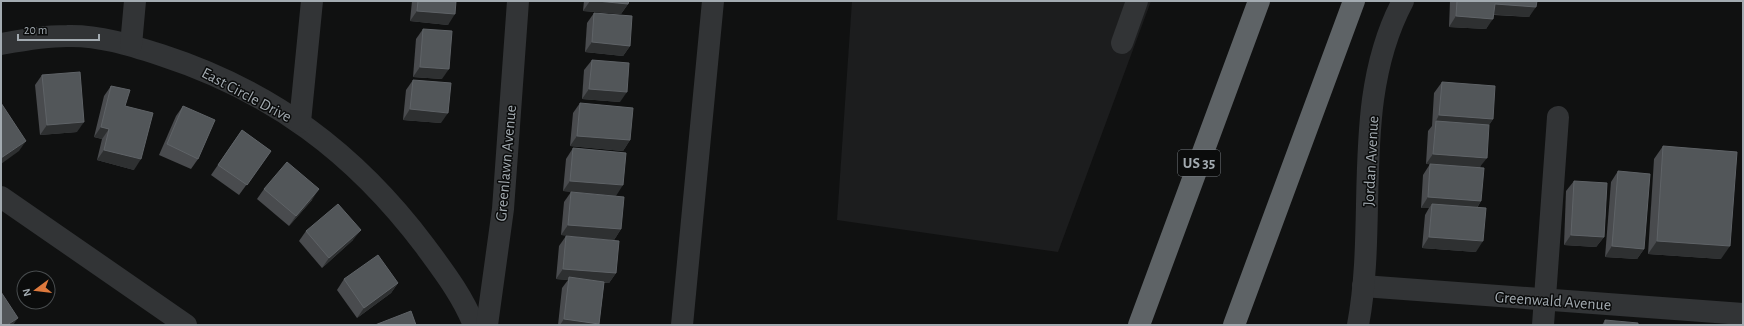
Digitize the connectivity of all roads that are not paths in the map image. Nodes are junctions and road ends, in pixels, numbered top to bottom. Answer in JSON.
{"nodes":[{"id":1,"x":135,"y":1,"type":"edge"},
{"id":2,"x":312,"y":1,"type":"edge"},
{"id":3,"x":518,"y":1,"type":"edge"},
{"id":4,"x":713,"y":1,"type":"edge"},
{"id":5,"x":1137,"y":1,"type":"edge"},
{"id":6,"x":1259,"y":1,"type":"edge"},
{"id":7,"x":1354,"y":1,"type":"edge"},
{"id":8,"x":1403,"y":1,"type":"edge"},
{"id":9,"x":1122,"y":43,"type":"dead end"},
{"id":10,"x":1,"y":44,"type":"edge"},
{"id":11,"x":131,"y":45,"type":"junction"},
{"id":12,"x":1558,"y":117,"type":"dead end"},
{"id":13,"x":300,"y":122,"type":"junction"},
{"id":14,"x":1,"y":197,"type":"edge"},
{"id":15,"x":1363,"y":286,"type":"junction"},
{"id":16,"x":1545,"y":299,"type":"junction"},
{"id":17,"x":1743,"y":314,"type":"edge"},
{"id":18,"x":186,"y":325,"type":"edge"},
{"id":19,"x":474,"y":325,"type":"edge"},
{"id":20,"x":487,"y":325,"type":"edge"},
{"id":21,"x":682,"y":325,"type":"edge"},
{"id":22,"x":1139,"y":325,"type":"edge"},
{"id":23,"x":1234,"y":325,"type":"edge"},
{"id":24,"x":1358,"y":325,"type":"edge"},
{"id":25,"x":1543,"y":325,"type":"edge"}],
"edges":[{"from":1,"to":11,"type":"street"},
{"from":2,"to":13,"type":"street"},
{"from":3,"to":20,"type":"street","name":"Greenlawn Avenue"},
{"from":4,"to":21,"type":"street"},
{"from":5,"to":9,"type":"street"},
{"from":6,"to":22,"type":"highway","number":"US 35"},
{"from":7,"to":23,"type":"highway"},
{"from":8,"to":15,"type":"street","name":"Jordan Avenue"},
{"from":10,"to":11,"type":"street","name":"East Circle Drive"},
{"from":11,"to":13,"type":"street","name":"East Circle Drive"},
{"from":12,"to":16,"type":"street"},
{"from":13,"to":19,"type":"street","name":"East Circle Drive"},
{"from":14,"to":18,"type":"street"},
{"from":15,"to":16,"type":"street","name":"Greenwald Avenue"},
{"from":15,"to":24,"type":"street","name":"Jordan Avenue"},
{"from":16,"to":17,"type":"street","name":"Greenwald Avenue"},
{"from":16,"to":25,"type":"street"}]}
